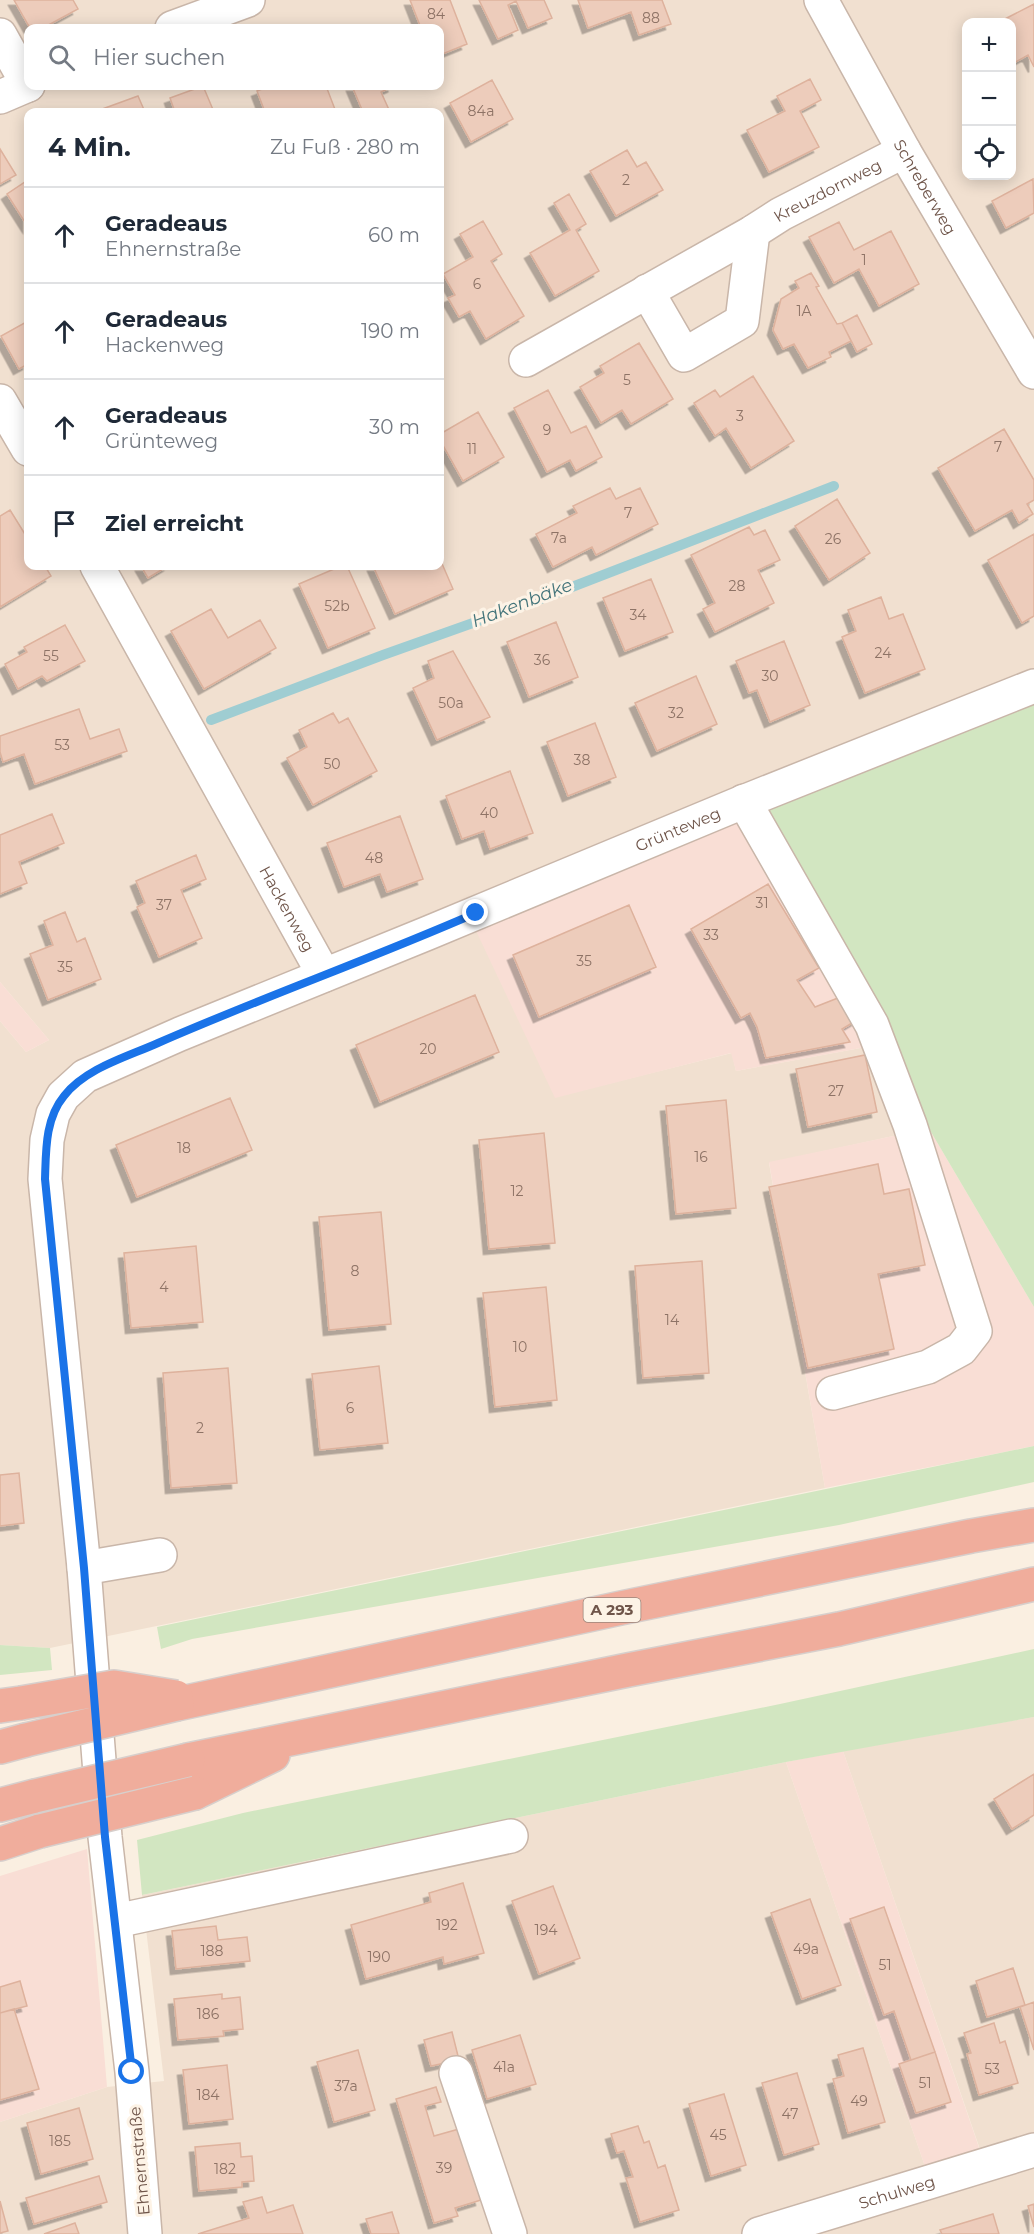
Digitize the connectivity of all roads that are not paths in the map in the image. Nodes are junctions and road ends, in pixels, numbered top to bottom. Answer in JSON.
{"nodes":[{"id":1,"x":248,"y":0,"type":"edge"},
{"id":2,"x":821,"y":0,"type":"edge"},
{"id":3,"x":183,"y":24,"type":"edge"},
{"id":4,"x":0,"y":35,"type":"edge"},
{"id":5,"x":24,"y":78,"type":"edge"},
{"id":6,"x":24,"y":87,"type":"edge"},
{"id":7,"x":0,"y":97,"type":"edge"},
{"id":8,"x":904,"y":151,"type":"junction"},
{"id":9,"x":753,"y":232,"type":"junction"},
{"id":10,"x":647,"y":291,"type":"junction"},
{"id":11,"x":526,"y":360,"type":"dead end"},
{"id":12,"x":1034,"y":372,"type":"edge"},
{"id":13,"x":0,"y":401,"type":"edge"},
{"id":14,"x":24,"y":443,"type":"edge"},
{"id":15,"x":99,"y":570,"type":"edge"},
{"id":16,"x":1034,"y":686,"type":"edge"},
{"id":17,"x":744,"y":801,"type":"junction"},
{"id":18,"x":324,"y":975,"type":"junction"},
{"id":19,"x":833,"y":1393,"type":"dead end"},
{"id":20,"x":1034,"y":1525,"type":"edge"},
{"id":21,"x":160,"y":1555,"type":"dead end"},
{"id":22,"x":84,"y":1568,"type":"junction"},
{"id":23,"x":1034,"y":1584,"type":"edge"},
{"id":24,"x":182,"y":1700,"type":"junction"},
{"id":25,"x":10,"y":1704,"type":"edge"},
{"id":26,"x":315,"y":1734,"type":"junction"},
{"id":27,"x":13,"y":1744,"type":"edge"},
{"id":28,"x":0,"y":1805,"type":"edge"},
{"id":29,"x":511,"y":1836,"type":"dead end"},
{"id":30,"x":0,"y":1844,"type":"edge"},
{"id":31,"x":116,"y":1921,"type":"junction"},
{"id":32,"x":456,"y":2073,"type":"dead end"},
{"id":33,"x":1034,"y":2150,"type":"edge"},
{"id":34,"x":145,"y":2234,"type":"edge"},
{"id":35,"x":510,"y":2234,"type":"edge"},
{"id":36,"x":759,"y":2234,"type":"edge"}],
"edges":[{"from":1,"to":3,"type":"street"},
{"from":2,"to":8,"type":"street","name":"Schreberweg"},
{"from":4,"to":5,"type":"street"},
{"from":6,"to":7,"type":"street"},
{"from":8,"to":9,"type":"street","name":"Kreuzdornweg"},
{"from":8,"to":12,"type":"street","name":"Schreberweg"},
{"from":9,"to":10,"type":"street","name":"Kreuzdornweg"},
{"from":9,"to":10,"type":"street"},
{"from":10,"to":11,"type":"street","name":"Kreuzdornweg"},
{"from":13,"to":14,"type":"street"},
{"from":15,"to":18,"type":"street","name":"Hackenweg"},
{"from":16,"to":17,"type":"street","name":"Grünteweg"},
{"from":17,"to":18,"type":"street","name":"Grünteweg"},
{"from":17,"to":19,"type":"street"},
{"from":18,"to":22,"type":"street"},
{"from":20,"to":24,"type":"highway","number":"A 293"},
{"from":21,"to":22,"type":"street"},
{"from":22,"to":31,"type":"street","name":"Ehnernstraße"},
{"from":23,"to":26,"type":"highway"},
{"from":24,"to":25,"type":"highway","bridge":true},
{"from":24,"to":27,"type":"highway","number":"A 293","bridge":true},
{"from":26,"to":28,"type":"highway","bridge":true},
{"from":26,"to":30,"type":"highway","bridge":true},
{"from":29,"to":31,"type":"street"},
{"from":31,"to":34,"type":"street","name":"Ehnernstraße"},
{"from":32,"to":35,"type":"street"},
{"from":33,"to":36,"type":"street","name":"Schulweg"}]}
